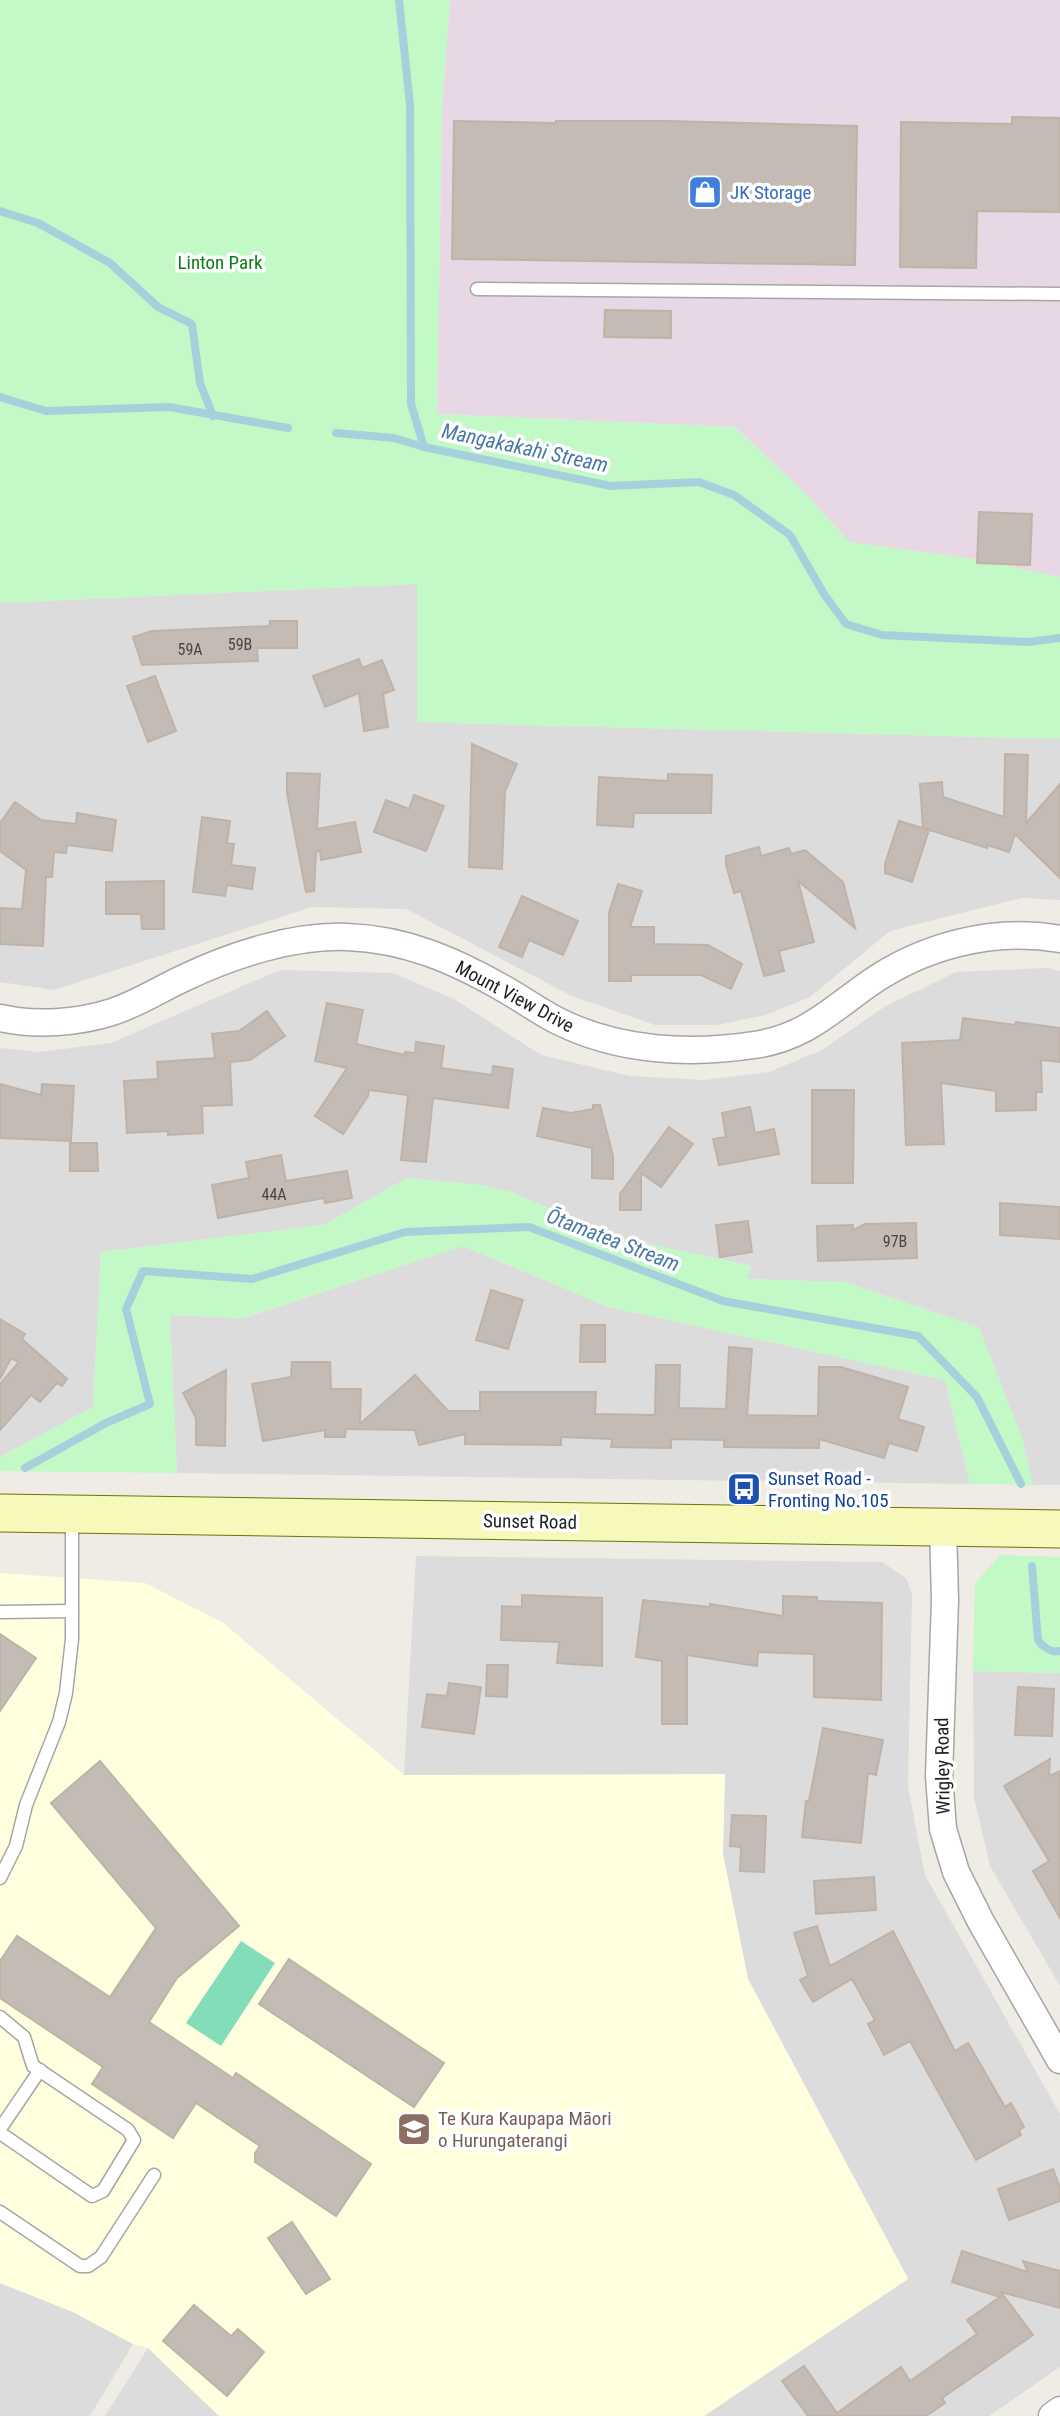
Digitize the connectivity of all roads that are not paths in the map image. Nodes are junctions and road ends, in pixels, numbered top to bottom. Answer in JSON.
{"nodes":[{"id":1,"x":477,"y":289,"type":"dead end"},
{"id":2,"x":1060,"y":294,"type":"edge"},
{"id":3,"x":1060,"y":939,"type":"edge"},
{"id":4,"x":0,"y":1018,"type":"edge"},
{"id":5,"x":0,"y":1513,"type":"edge"},
{"id":6,"x":72,"y":1514,"type":"junction"},
{"id":7,"x":943,"y":1527,"type":"junction"},
{"id":8,"x":1060,"y":1529,"type":"edge"},
{"id":9,"x":72,"y":1611,"type":"junction"},
{"id":10,"x":0,"y":1612,"type":"edge"},
{"id":11,"x":0,"y":1878,"type":"edge"},
{"id":12,"x":0,"y":2017,"type":"edge"},
{"id":13,"x":1060,"y":2060,"type":"edge"},
{"id":14,"x":40,"y":2070,"type":"junction"},
{"id":15,"x":0,"y":2131,"type":"edge"},
{"id":16,"x":154,"y":2175,"type":"dead end"},
{"id":17,"x":0,"y":2212,"type":"edge"},
{"id":18,"x":1060,"y":2410,"type":"edge"},
{"id":19,"x":1052,"y":2416,"type":"edge"}],
"edges":[{"from":1,"to":2,"type":"lane"},
{"from":3,"to":4,"type":"street","name":"Mount View Drive"},
{"from":5,"to":6,"type":"main road","name":"Sunset Road"},
{"from":6,"to":7,"type":"main road","name":"Sunset Road"},
{"from":6,"to":9,"type":"lane"},
{"from":7,"to":8,"type":"main road","name":"Sunset Road"},
{"from":7,"to":13,"type":"street","name":"Wrigley Road"},
{"from":9,"to":10,"type":"lane"},
{"from":9,"to":11,"type":"lane"},
{"from":12,"to":14,"type":"lane"},
{"from":14,"to":15,"type":"lane"},
{"from":14,"to":15,"type":"lane"},
{"from":16,"to":17,"type":"lane"},
{"from":18,"to":19,"type":"street"}]}
